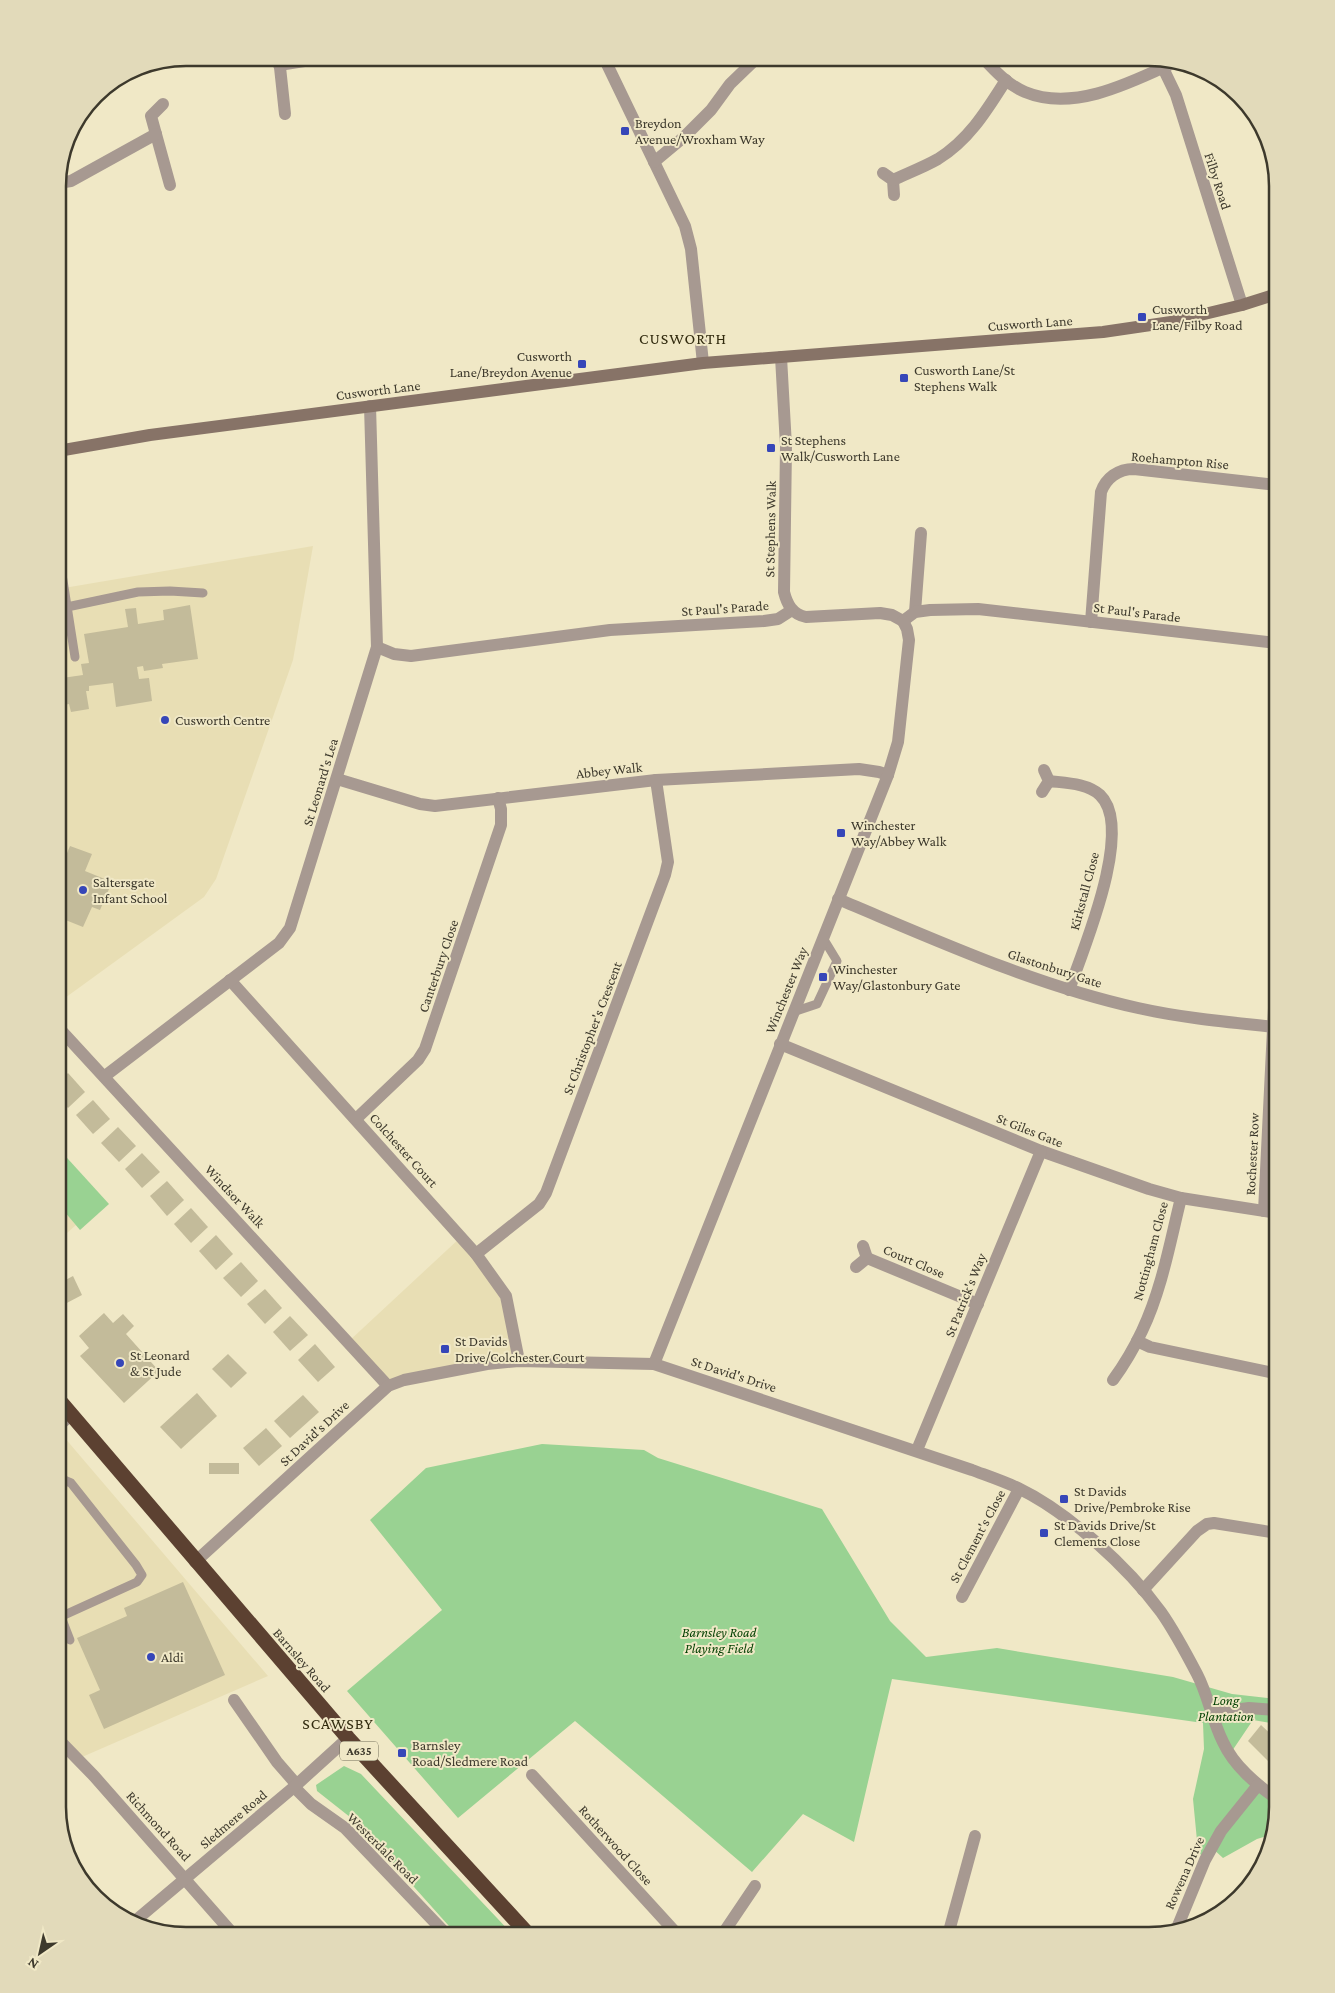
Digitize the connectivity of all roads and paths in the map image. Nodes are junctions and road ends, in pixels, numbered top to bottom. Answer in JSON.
{"nodes":[{"id":1,"x":280,"y":67,"type":"edge"},
{"id":2,"x":608,"y":67,"type":"edge"},
{"id":3,"x":748,"y":67,"type":"edge"},
{"id":4,"x":992,"y":67,"type":"edge"},
{"id":5,"x":1162,"y":68,"type":"edge"},
{"id":6,"x":1169,"y":69,"type":"edge"},
{"id":7,"x":1006,"y":80,"type":"junction"},
{"id":8,"x":163,"y":104,"type":"dead end"},
{"id":9,"x":285,"y":114,"type":"dead end"},
{"id":10,"x":156,"y":134,"type":"junction"},
{"id":11,"x":654,"y":162,"type":"junction"},
{"id":12,"x":67,"y":182,"type":"edge"},
{"id":13,"x":170,"y":185,"type":"dead end"},
{"id":14,"x":894,"y":195,"type":"dead end"},
{"id":15,"x":1269,"y":297,"type":"edge"},
{"id":16,"x":1242,"y":305,"type":"junction"},
{"id":17,"x":781,"y":357,"type":"junction"},
{"id":18,"x":703,"y":363,"type":"junction"},
{"id":19,"x":370,"y":406,"type":"junction"},
{"id":20,"x":67,"y":450,"type":"edge"},
{"id":21,"x":1269,"y":483,"type":"edge"},
{"id":22,"x":921,"y":533,"type":"dead end"},
{"id":23,"x":203,"y":593,"type":"dead end"},
{"id":24,"x":67,"y":606,"type":"joint"},
{"id":25,"x":792,"y":610,"type":"junction"},
{"id":26,"x":915,"y":612,"type":"junction"},
{"id":27,"x":903,"y":621,"type":"junction"},
{"id":28,"x":1091,"y":622,"type":"junction"},
{"id":29,"x":1269,"y":642,"type":"edge"},
{"id":30,"x":377,"y":647,"type":"junction"},
{"id":31,"x":74,"y":657,"type":"dead end"},
{"id":32,"x":888,"y":775,"type":"junction"},
{"id":33,"x":337,"y":778,"type":"junction"},
{"id":34,"x":656,"y":780,"type":"junction"},
{"id":35,"x":1045,"y":781,"type":"dead end"},
{"id":36,"x":498,"y":798,"type":"junction"},
{"id":37,"x":838,"y":900,"type":"junction"},
{"id":38,"x":823,"y":938,"type":"junction"},
{"id":39,"x":230,"y":980,"type":"junction"},
{"id":40,"x":1069,"y":990,"type":"junction"},
{"id":41,"x":793,"y":1012,"type":"junction"},
{"id":42,"x":1269,"y":1026,"type":"edge"},
{"id":43,"x":66,"y":1036,"type":"edge"},
{"id":44,"x":780,"y":1044,"type":"junction"},
{"id":45,"x":104,"y":1076,"type":"junction"},
{"id":46,"x":1269,"y":1118,"type":"edge"},
{"id":47,"x":356,"y":1119,"type":"junction"},
{"id":48,"x":1041,"y":1152,"type":"junction"},
{"id":49,"x":1180,"y":1198,"type":"junction"},
{"id":50,"x":1264,"y":1211,"type":"junction"},
{"id":51,"x":1269,"y":1212,"type":"edge"},
{"id":52,"x":476,"y":1254,"type":"junction"},
{"id":53,"x":856,"y":1267,"type":"dead end"},
{"id":54,"x":978,"y":1304,"type":"junction"},
{"id":55,"x":1137,"y":1341,"type":"junction"},
{"id":56,"x":519,"y":1361,"type":"junction"},
{"id":57,"x":654,"y":1364,"type":"junction"},
{"id":58,"x":1269,"y":1372,"type":"dead end"},
{"id":59,"x":1113,"y":1380,"type":"dead end"},
{"id":60,"x":388,"y":1386,"type":"junction"},
{"id":61,"x":66,"y":1409,"type":"edge"},
{"id":62,"x":72,"y":1416,"type":"junction"},
{"id":63,"x":66,"y":1421,"type":"edge"},
{"id":64,"x":917,"y":1450,"type":"junction"},
{"id":65,"x":66,"y":1481,"type":"edge"},
{"id":66,"x":1019,"y":1489,"type":"junction"},
{"id":67,"x":1269,"y":1532,"type":"edge"},
{"id":68,"x":195,"y":1562,"type":"junction"},
{"id":69,"x":1143,"y":1590,"type":"junction"},
{"id":70,"x":962,"y":1597,"type":"dead end"},
{"id":71,"x":66,"y":1610,"type":"edge"},
{"id":72,"x":66,"y":1630,"type":"edge"},
{"id":73,"x":70,"y":1640,"type":"dead end"},
{"id":74,"x":234,"y":1700,"type":"dead end"},
{"id":75,"x":1269,"y":1709,"type":"edge"},
{"id":76,"x":1212,"y":1713,"type":"junction"},
{"id":77,"x":348,"y":1738,"type":"junction"},
{"id":78,"x":66,"y":1747,"type":"edge"},
{"id":79,"x":532,"y":1775,"type":"dead end"},
{"id":80,"x":1258,"y":1785,"type":"junction"},
{"id":81,"x":296,"y":1786,"type":"junction"},
{"id":82,"x":1269,"y":1793,"type":"edge"},
{"id":83,"x":975,"y":1836,"type":"dead end"},
{"id":84,"x":186,"y":1879,"type":"junction"},
{"id":85,"x":755,"y":1886,"type":"dead end"},
{"id":86,"x":141,"y":1917,"type":"edge"},
{"id":87,"x":1179,"y":1923,"type":"edge"},
{"id":88,"x":226,"y":1926,"type":"edge"},
{"id":89,"x":439,"y":1926,"type":"edge"},
{"id":90,"x":521,"y":1926,"type":"edge"},
{"id":91,"x":670,"y":1927,"type":"edge"},
{"id":92,"x":728,"y":1927,"type":"edge"},
{"id":93,"x":950,"y":1927,"type":"edge"}],
"edges":[{"from":1,"to":9,"type":"street"},
{"from":2,"to":11,"type":"street"},
{"from":3,"to":11,"type":"street"},
{"from":4,"to":7,"type":"street"},
{"from":5,"to":7,"type":"street"},
{"from":6,"to":16,"type":"street","name":"Filby Road"},
{"from":7,"to":14,"type":"street"},
{"from":8,"to":10,"type":"street"},
{"from":10,"to":12,"type":"street"},
{"from":10,"to":13,"type":"street"},
{"from":11,"to":18,"type":"street"},
{"from":15,"to":16,"type":"street","name":"Cusworth Lane"},
{"from":16,"to":17,"type":"street","name":"Cusworth Lane"},
{"from":17,"to":18,"type":"street","name":"Cusworth Lane"},
{"from":17,"to":25,"type":"street","name":"St Stephens Walk"},
{"from":18,"to":19,"type":"street","name":"Cusworth Lane"},
{"from":19,"to":20,"type":"street","name":"Cusworth Lane"},
{"from":19,"to":30,"type":"street","name":"St Leonard's Lea"},
{"from":21,"to":28,"type":"street","name":"Roehampton Rise"},
{"from":22,"to":26,"type":"street"},
{"from":23,"to":24,"type":"lane"},
{"from":24,"to":31,"type":"lane"},
{"from":25,"to":27,"type":"street"},
{"from":25,"to":30,"type":"street","name":"St Paul's Parade"},
{"from":26,"to":27,"type":"street"},
{"from":26,"to":28,"type":"street","name":"St Paul's Parade"},
{"from":27,"to":32,"type":"street","name":"Winchester Way"},
{"from":28,"to":29,"type":"street","name":"St Paul's Parade"},
{"from":30,"to":33,"type":"street","name":"St Leonard's Lea"},
{"from":32,"to":34,"type":"street","name":"Abbey Walk"},
{"from":32,"to":37,"type":"street","name":"Winchester Way"},
{"from":33,"to":36,"type":"street","name":"Abbey Walk"},
{"from":33,"to":39,"type":"street","name":"St Leonard's Lea"},
{"from":34,"to":36,"type":"street","name":"Abbey Walk"},
{"from":34,"to":52,"type":"street","name":"St Christopher's Crescent"},
{"from":35,"to":40,"type":"street","name":"Kirkstall Close"},
{"from":36,"to":47,"type":"street","name":"Canterbury Close"},
{"from":37,"to":38,"type":"street","name":"Winchester Way"},
{"from":37,"to":40,"type":"street","name":"Glastonbury Gate"},
{"from":38,"to":41,"type":"street","name":"Winchester Way"},
{"from":38,"to":41,"type":"lane"},
{"from":39,"to":45,"type":"street","name":"St Leonard's Lea"},
{"from":39,"to":47,"type":"street","name":"Colchester Court"},
{"from":40,"to":42,"type":"street","name":"Glastonbury Gate"},
{"from":41,"to":44,"type":"street","name":"Winchester Way"},
{"from":43,"to":45,"type":"street","name":"Windsor Walk"},
{"from":44,"to":48,"type":"street","name":"St Giles Gate"},
{"from":44,"to":57,"type":"street","name":"Winchester Way"},
{"from":45,"to":60,"type":"street","name":"Windsor Walk"},
{"from":46,"to":50,"type":"street","name":"Rochester Row"},
{"from":47,"to":52,"type":"street","name":"Colchester Court"},
{"from":48,"to":49,"type":"street","name":"St Giles Gate"},
{"from":48,"to":54,"type":"street","name":"St Patrick's Way"},
{"from":49,"to":50,"type":"street","name":"St Giles Gate"},
{"from":49,"to":55,"type":"street","name":"Nottingham Close"},
{"from":50,"to":51,"type":"street","name":"St Giles Gate"},
{"from":52,"to":56,"type":"street","name":"Colchester Court"},
{"from":53,"to":54,"type":"street","name":"Court Close"},
{"from":54,"to":64,"type":"street","name":"St Patrick's Way"},
{"from":55,"to":58,"type":"street"},
{"from":55,"to":59,"type":"street","name":"Nottingham Close"},
{"from":56,"to":57,"type":"street","name":"St David's Drive"},
{"from":56,"to":60,"type":"street","name":"St David's Drive"},
{"from":57,"to":64,"type":"street","name":"St David's Drive"},
{"from":60,"to":68,"type":"street","name":"St David's Drive"},
{"from":61,"to":62,"type":"highway","name":"Barnsley Road","number":"A635"},
{"from":62,"to":63,"type":"lane"},
{"from":62,"to":68,"type":"highway","name":"Barnsley Road","number":"A635"},
{"from":64,"to":66,"type":"street","name":"St David's Drive"},
{"from":65,"to":71,"type":"lane"},
{"from":66,"to":69,"type":"street","name":"St David's Drive"},
{"from":66,"to":70,"type":"street","name":"St Clement's Close"},
{"from":67,"to":69,"type":"street"},
{"from":68,"to":77,"type":"highway","name":"Barnsley Road","number":"A635"},
{"from":69,"to":76,"type":"street","name":"St David's Drive"},
{"from":72,"to":73,"type":"lane"},
{"from":74,"to":81,"type":"street","name":"Westerdale Road"},
{"from":75,"to":76,"type":"street"},
{"from":76,"to":80,"type":"street","name":"St David's Drive"},
{"from":77,"to":81,"type":"street","name":"Sledmere Road"},
{"from":77,"to":90,"type":"highway","name":"Barnsley Road","number":"A635"},
{"from":78,"to":84,"type":"street","name":"Richmond Road"},
{"from":79,"to":91,"type":"street","name":"Rotherwood Close"},
{"from":80,"to":82,"type":"street","name":"St David's Drive"},
{"from":80,"to":87,"type":"street","name":"Rowena Drive"},
{"from":81,"to":84,"type":"street","name":"Sledmere Road"},
{"from":81,"to":89,"type":"street","name":"Westerdale Road"},
{"from":83,"to":93,"type":"street"},
{"from":84,"to":86,"type":"street","name":"Sledmere Road"},
{"from":84,"to":88,"type":"street","name":"Richmond Road"},
{"from":85,"to":92,"type":"street"}]}
